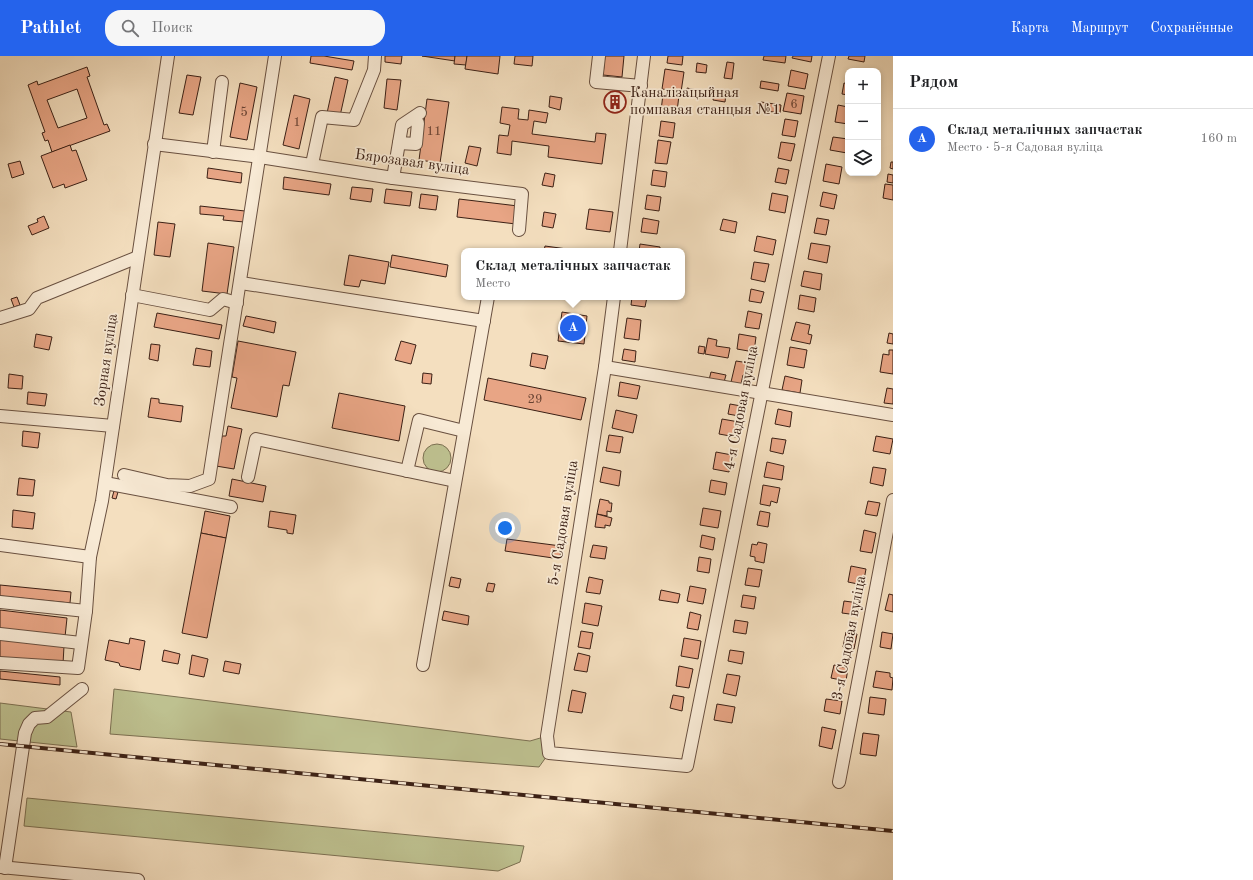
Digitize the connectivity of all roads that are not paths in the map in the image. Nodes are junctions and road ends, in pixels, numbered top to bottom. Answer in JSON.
{"nodes":[{"id":1,"x":168,"y":56,"type":"edge"},
{"id":2,"x":275,"y":56,"type":"edge"},
{"id":3,"x":375,"y":56,"type":"edge"},
{"id":4,"x":599,"y":56,"type":"edge"},
{"id":5,"x":644,"y":56,"type":"edge"},
{"id":6,"x":829,"y":56,"type":"edge"},
{"id":7,"x":222,"y":82,"type":"dead end"},
{"id":8,"x":641,"y":86,"type":"junction"},
{"id":9,"x":399,"y":143,"type":"junction"},
{"id":10,"x":154,"y":144,"type":"junction"},
{"id":11,"x":213,"y":152,"type":"junction"},
{"id":12,"x":260,"y":157,"type":"junction"},
{"id":13,"x":312,"y":164,"type":"junction"},
{"id":14,"x":393,"y":178,"type":"junction"},
{"id":15,"x":519,"y":230,"type":"dead end"},
{"id":16,"x":620,"y":248,"type":"edge"},
{"id":17,"x":138,"y":257,"type":"junction"},
{"id":18,"x":241,"y":283,"type":"junction"},
{"id":19,"x":132,"y":295,"type":"junction"},
{"id":20,"x":488,"y":300,"type":"edge"},
{"id":21,"x":614,"y":300,"type":"edge"},
{"id":22,"x":238,"y":303,"type":"junction"},
{"id":23,"x":0,"y":318,"type":"edge"},
{"id":24,"x":484,"y":321,"type":"junction"},
{"id":25,"x":605,"y":367,"type":"junction"},
{"id":26,"x":762,"y":393,"type":"junction"},
{"id":27,"x":893,"y":415,"type":"edge"},
{"id":28,"x":0,"y":416,"type":"edge"},
{"id":29,"x":113,"y":426,"type":"junction"},
{"id":30,"x":464,"y":431,"type":"junction"},
{"id":31,"x":407,"y":471,"type":"junction"},
{"id":32,"x":124,"y":475,"type":"dead end"},
{"id":33,"x":248,"y":477,"type":"dead end"},
{"id":34,"x":456,"y":481,"type":"junction"},
{"id":35,"x":105,"y":483,"type":"junction"},
{"id":36,"x":893,"y":500,"type":"edge"},
{"id":37,"x":231,"y":507,"type":"dead end"},
{"id":38,"x":0,"y":545,"type":"edge"},
{"id":39,"x":90,"y":557,"type":"junction"},
{"id":40,"x":0,"y":602,"type":"edge"},
{"id":41,"x":86,"y":611,"type":"junction"},
{"id":42,"x":0,"y":634,"type":"edge"},
{"id":43,"x":81,"y":643,"type":"junction"},
{"id":44,"x":0,"y":663,"type":"edge"},
{"id":45,"x":423,"y":665,"type":"dead end"},
{"id":46,"x":82,"y":689,"type":"dead end"},
{"id":47,"x":687,"y":766,"type":"joint"},
{"id":48,"x":839,"y":782,"type":"dead end"},
{"id":49,"x":2,"y":868,"type":"edge"},
{"id":50,"x":138,"y":880,"type":"edge"}],
"edges":[{"from":1,"to":10,"type":"street","name":"Зорная вуліца"},
{"from":2,"to":12,"type":"street"},
{"from":3,"to":13,"type":"street"},
{"from":4,"to":8,"type":"street"},
{"from":5,"to":8,"type":"street"},
{"from":6,"to":26,"type":"street","name":"4-я Садовая вуліца"},
{"from":7,"to":11,"type":"street"},
{"from":8,"to":16,"type":"street"},
{"from":9,"to":9,"type":"street"},
{"from":9,"to":14,"type":"street"},
{"from":10,"to":11,"type":"street","name":"Бярозавая вуліца"},
{"from":10,"to":17,"type":"street","name":"Зорная вуліца"},
{"from":11,"to":12,"type":"street","name":"Бярозавая вуліца"},
{"from":12,"to":13,"type":"street","name":"Бярозавая вуліца"},
{"from":12,"to":18,"type":"street"},
{"from":13,"to":14,"type":"street","name":"Бярозавая вуліца"},
{"from":14,"to":15,"type":"street","name":"Бярозавая вуліца"},
{"from":17,"to":19,"type":"street","name":"Зорная вуліца"},
{"from":17,"to":23,"type":"street"},
{"from":18,"to":22,"type":"street"},
{"from":18,"to":24,"type":"street"},
{"from":19,"to":22,"type":"street"},
{"from":19,"to":29,"type":"street","name":"Зорная вуліца"},
{"from":20,"to":24,"type":"street"},
{"from":21,"to":25,"type":"street","name":"5-я Садовая вуліца"},
{"from":22,"to":32,"type":"street"},
{"from":24,"to":30,"type":"street"},
{"from":25,"to":26,"type":"street"},
{"from":25,"to":47,"type":"street","name":"5-я Садовая вуліца"},
{"from":26,"to":27,"type":"street"},
{"from":26,"to":47,"type":"street","name":"4-я Садовая вуліца"},
{"from":28,"to":29,"type":"street"},
{"from":29,"to":35,"type":"street","name":"Зорная вуліца"},
{"from":30,"to":31,"type":"street"},
{"from":30,"to":34,"type":"street"},
{"from":31,"to":33,"type":"street"},
{"from":31,"to":34,"type":"street"},
{"from":34,"to":45,"type":"street"},
{"from":35,"to":37,"type":"street"},
{"from":35,"to":39,"type":"street","name":"Зорная вуліца"},
{"from":36,"to":48,"type":"street","name":"3-я Садовая вуліца"},
{"from":38,"to":39,"type":"street"},
{"from":39,"to":41,"type":"street","name":"Зорная вуліца"},
{"from":40,"to":41,"type":"street"},
{"from":41,"to":43,"type":"street","name":"Зорная вуліца"},
{"from":42,"to":43,"type":"street"},
{"from":43,"to":44,"type":"street","name":"Зорная вуліца"},
{"from":46,"to":49,"type":"street"},
{"from":49,"to":50,"type":"street"}]}
